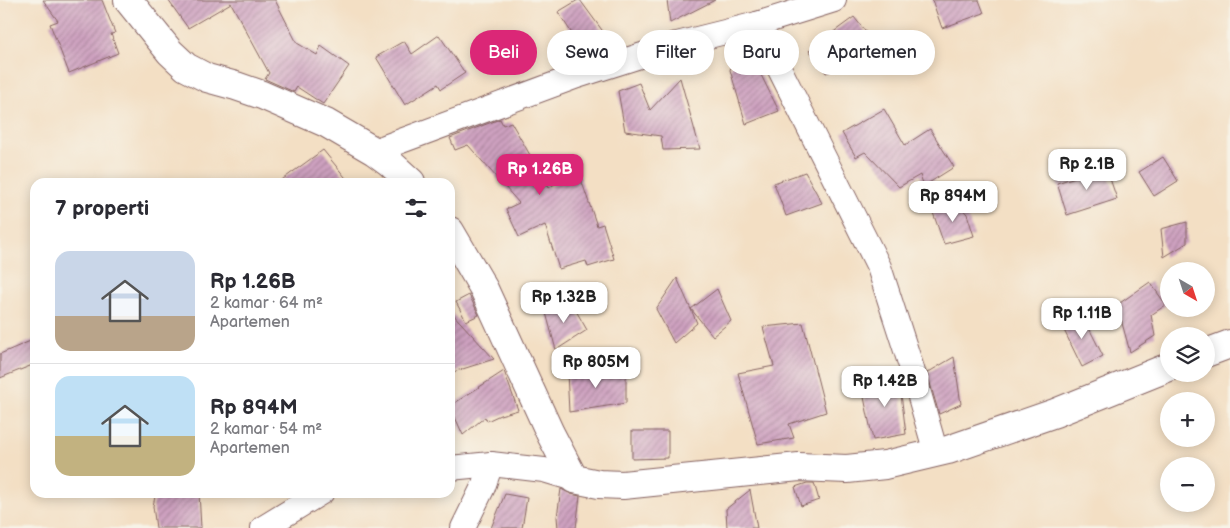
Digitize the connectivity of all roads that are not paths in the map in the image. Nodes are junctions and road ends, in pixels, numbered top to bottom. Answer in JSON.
{"nodes":[{"id":1,"x":128,"y":0,"type":"edge"},
{"id":2,"x":834,"y":0,"type":"edge"},
{"id":3,"x":757,"y":24,"type":"junction"},
{"id":4,"x":374,"y":151,"type":"junction"},
{"id":5,"x":407,"y":178,"type":"edge"},
{"id":6,"x":455,"y":240,"type":"edge"},
{"id":7,"x":1230,"y":344,"type":"edge"},
{"id":8,"x":1215,"y":350,"type":"edge"},
{"id":9,"x":1160,"y":372,"type":"edge"},
{"id":10,"x":936,"y":453,"type":"junction"},
{"id":11,"x":491,"y":464,"type":"junction"},
{"id":12,"x":455,"y":468,"type":"edge"},
{"id":13,"x":574,"y":479,"type":"junction"},
{"id":14,"x":312,"y":498,"type":"edge"},
{"id":15,"x":263,"y":528,"type":"edge"},
{"id":16,"x":463,"y":528,"type":"edge"}],
"edges":[{"from":1,"to":4,"type":"street"},
{"from":2,"to":3,"type":"street"},
{"from":3,"to":4,"type":"street"},
{"from":3,"to":10,"type":"street"},
{"from":4,"to":5,"type":"street"},
{"from":6,"to":13,"type":"street"},
{"from":7,"to":8,"type":"street"},
{"from":9,"to":10,"type":"street"},
{"from":10,"to":13,"type":"street"},
{"from":11,"to":12,"type":"street"},
{"from":11,"to":13,"type":"street"},
{"from":11,"to":16,"type":"street"},
{"from":14,"to":15,"type":"street"}]}
